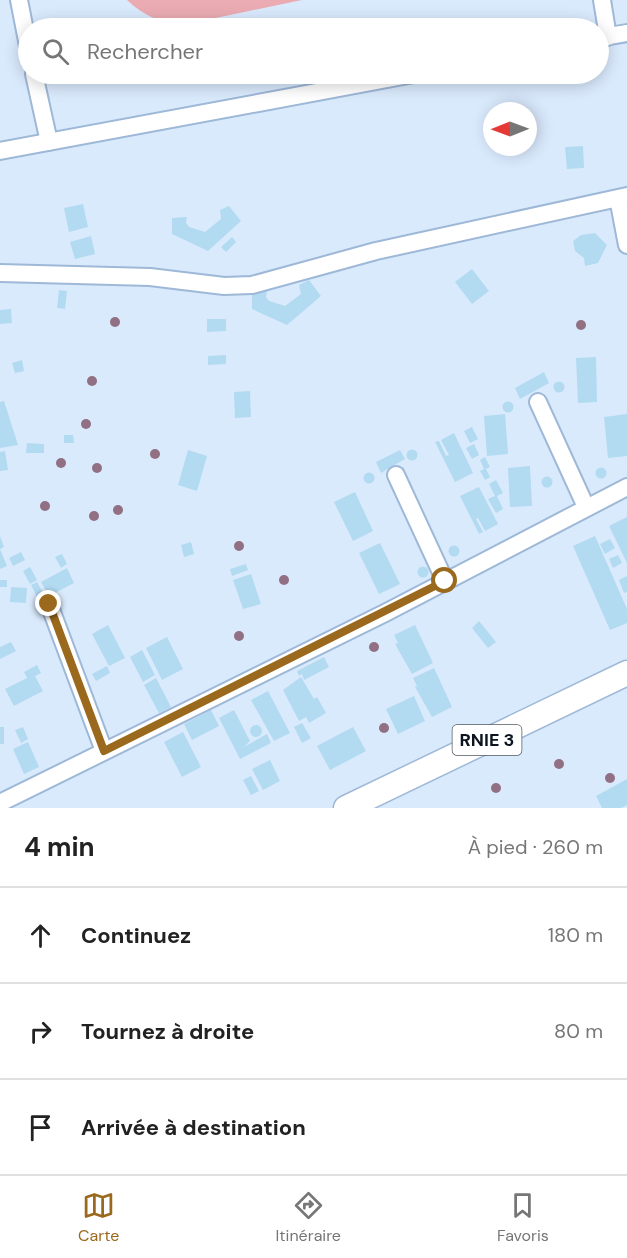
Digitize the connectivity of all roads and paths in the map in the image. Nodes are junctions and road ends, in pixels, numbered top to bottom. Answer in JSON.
{"nodes":[{"id":1,"x":19,"y":0,"type":"edge"},
{"id":2,"x":602,"y":0,"type":"edge"},
{"id":3,"x":23,"y":18,"type":"edge"},
{"id":4,"x":602,"y":18,"type":"edge"},
{"id":5,"x":627,"y":33,"type":"edge"},
{"id":6,"x":609,"y":36,"type":"edge"},
{"id":7,"x":36,"y":84,"type":"edge"},
{"id":8,"x":360,"y":84,"type":"edge"},
{"id":9,"x":49,"y":142,"type":"junction"},
{"id":10,"x":0,"y":151,"type":"edge"},
{"id":11,"x":623,"y":197,"type":"edge"},
{"id":12,"x":627,"y":244,"type":"edge"},
{"id":13,"x":0,"y":273,"type":"edge"},
{"id":14,"x":538,"y":402,"type":"dead end"},
{"id":15,"x":396,"y":475,"type":"dead end"},
{"id":16,"x":627,"y":487,"type":"edge"},
{"id":17,"x":586,"y":507,"type":"junction"},
{"id":18,"x":445,"y":581,"type":"junction"},
{"id":19,"x":49,"y":604,"type":"dead end"},
{"id":20,"x":627,"y":673,"type":"edge"},
{"id":21,"x":104,"y":751,"type":"junction"},
{"id":22,"x":0,"y":802,"type":"edge"},
{"id":23,"x":346,"y":808,"type":"edge"}],
"edges":[{"from":1,"to":3,"type":"street"},
{"from":2,"to":4,"type":"street"},
{"from":5,"to":6,"type":"street"},
{"from":7,"to":9,"type":"street"},
{"from":8,"to":9,"type":"street"},
{"from":9,"to":10,"type":"street"},
{"from":11,"to":12,"type":"street"},
{"from":11,"to":13,"type":"street"},
{"from":14,"to":17,"type":"street"},
{"from":15,"to":18,"type":"street"},
{"from":16,"to":17,"type":"street"},
{"from":17,"to":18,"type":"street"},
{"from":18,"to":21,"type":"street"},
{"from":19,"to":21,"type":"street"},
{"from":20,"to":23,"type":"highway","number":"RNIE 3"},
{"from":21,"to":22,"type":"street"}]}
